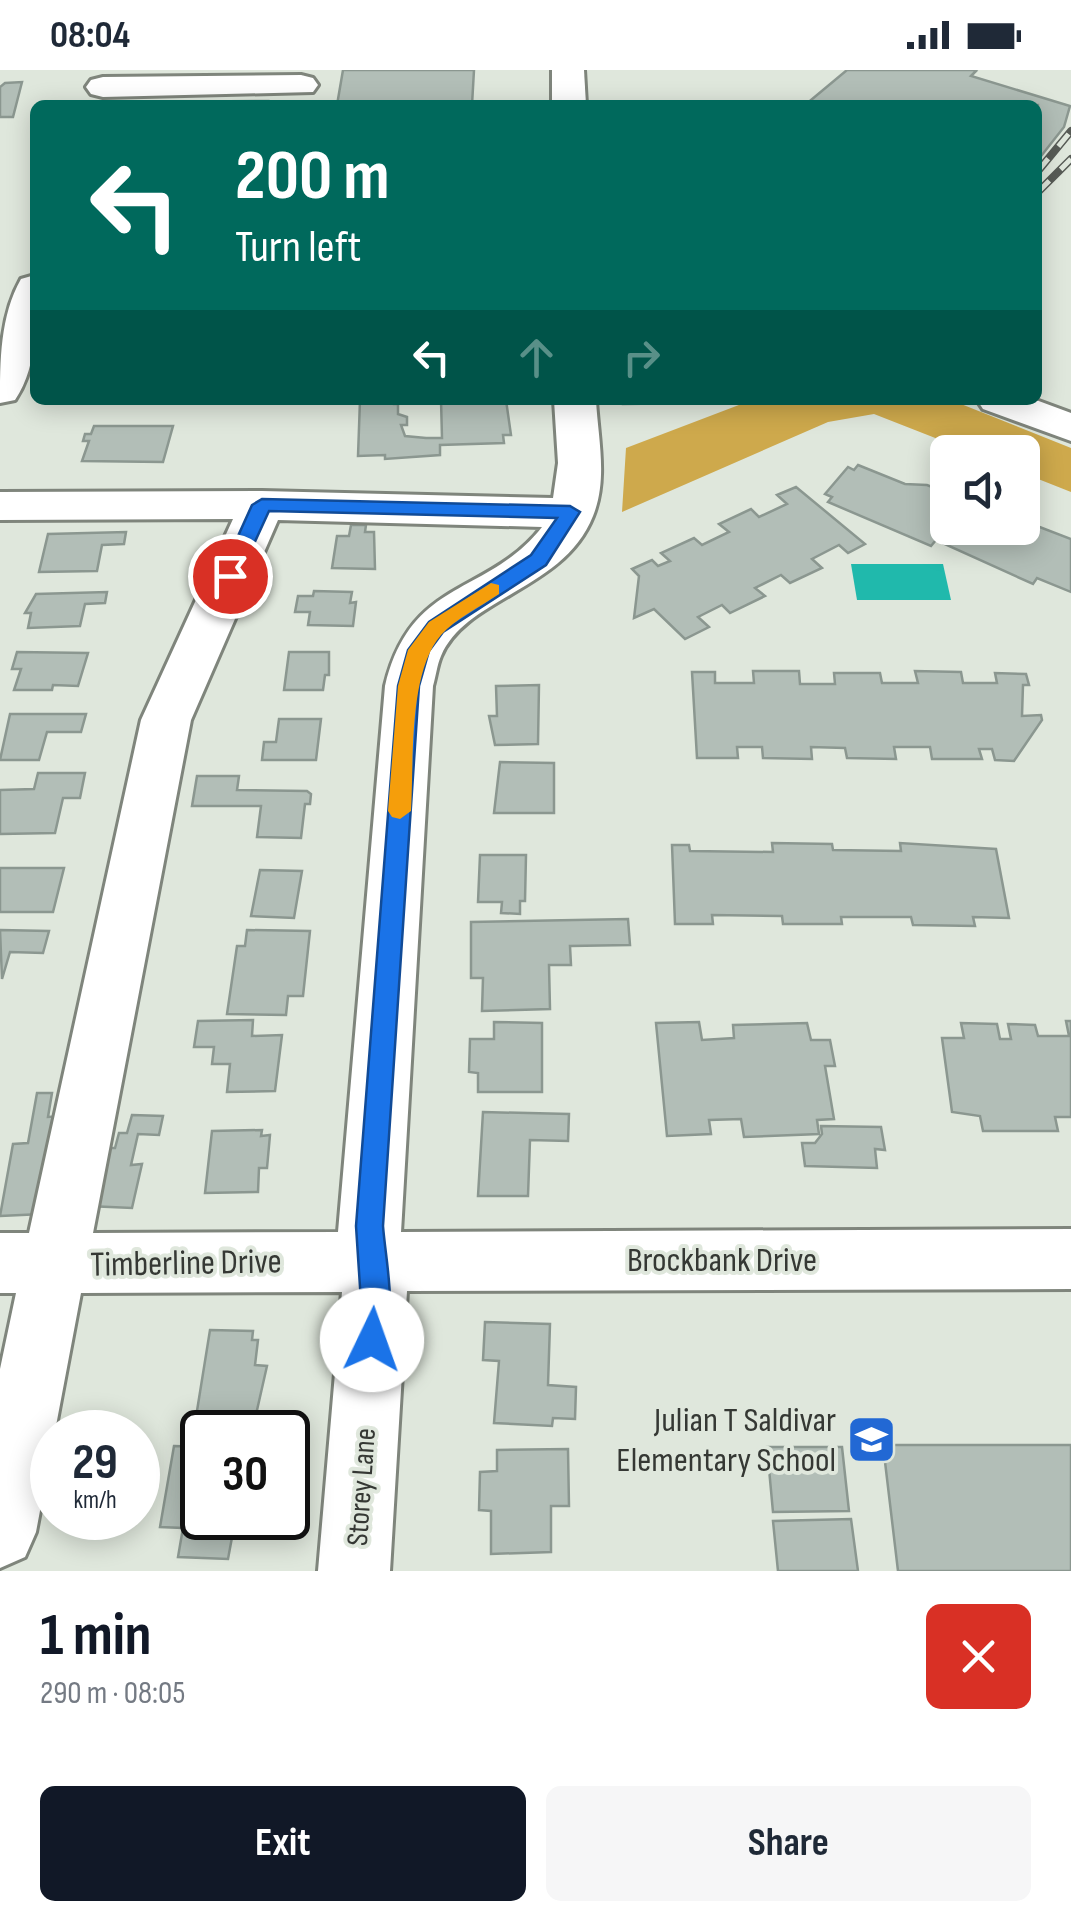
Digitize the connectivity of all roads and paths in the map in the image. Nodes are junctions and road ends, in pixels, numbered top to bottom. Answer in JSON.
{"nodes":[{"id":1,"x":568,"y":70,"type":"edge"},
{"id":2,"x":103,"y":87,"type":"edge"},
{"id":3,"x":300,"y":87,"type":"edge"},
{"id":4,"x":569,"y":100,"type":"edge"},
{"id":5,"x":29,"y":271,"type":"edge"},
{"id":6,"x":0,"y":391,"type":"edge"},
{"id":7,"x":575,"y":405,"type":"edge"},
{"id":8,"x":1011,"y":405,"type":"edge"},
{"id":9,"x":1071,"y":428,"type":"edge"},
{"id":10,"x":262,"y":505,"type":"junction"},
{"id":11,"x":0,"y":506,"type":"edge"},
{"id":12,"x":570,"y":512,"type":"junction"},
{"id":13,"x":1071,"y":1258,"type":"edge"},
{"id":14,"x":372,"y":1260,"type":"junction"},
{"id":15,"x":28,"y":1263,"type":"edge"},
{"id":16,"x":0,"y":1532,"type":"edge"},
{"id":17,"x":354,"y":1571,"type":"edge"}],
"edges":[{"from":1,"to":4,"type":"street"},
{"from":2,"to":3,"type":"street"},
{"from":5,"to":6,"type":"street"},
{"from":7,"to":12,"type":"street","name":"Storey Lane"},
{"from":8,"to":9,"type":"street"},
{"from":10,"to":11,"type":"street"},
{"from":10,"to":12,"type":"street"},
{"from":10,"to":15,"type":"street"},
{"from":12,"to":14,"type":"street","name":"Storey Lane"},
{"from":13,"to":14,"type":"street","name":"Brockbank Drive"},
{"from":14,"to":15,"type":"street","name":"Timberline Drive"},
{"from":14,"to":17,"type":"street","name":"Storey Lane"},
{"from":15,"to":16,"type":"street"}]}
